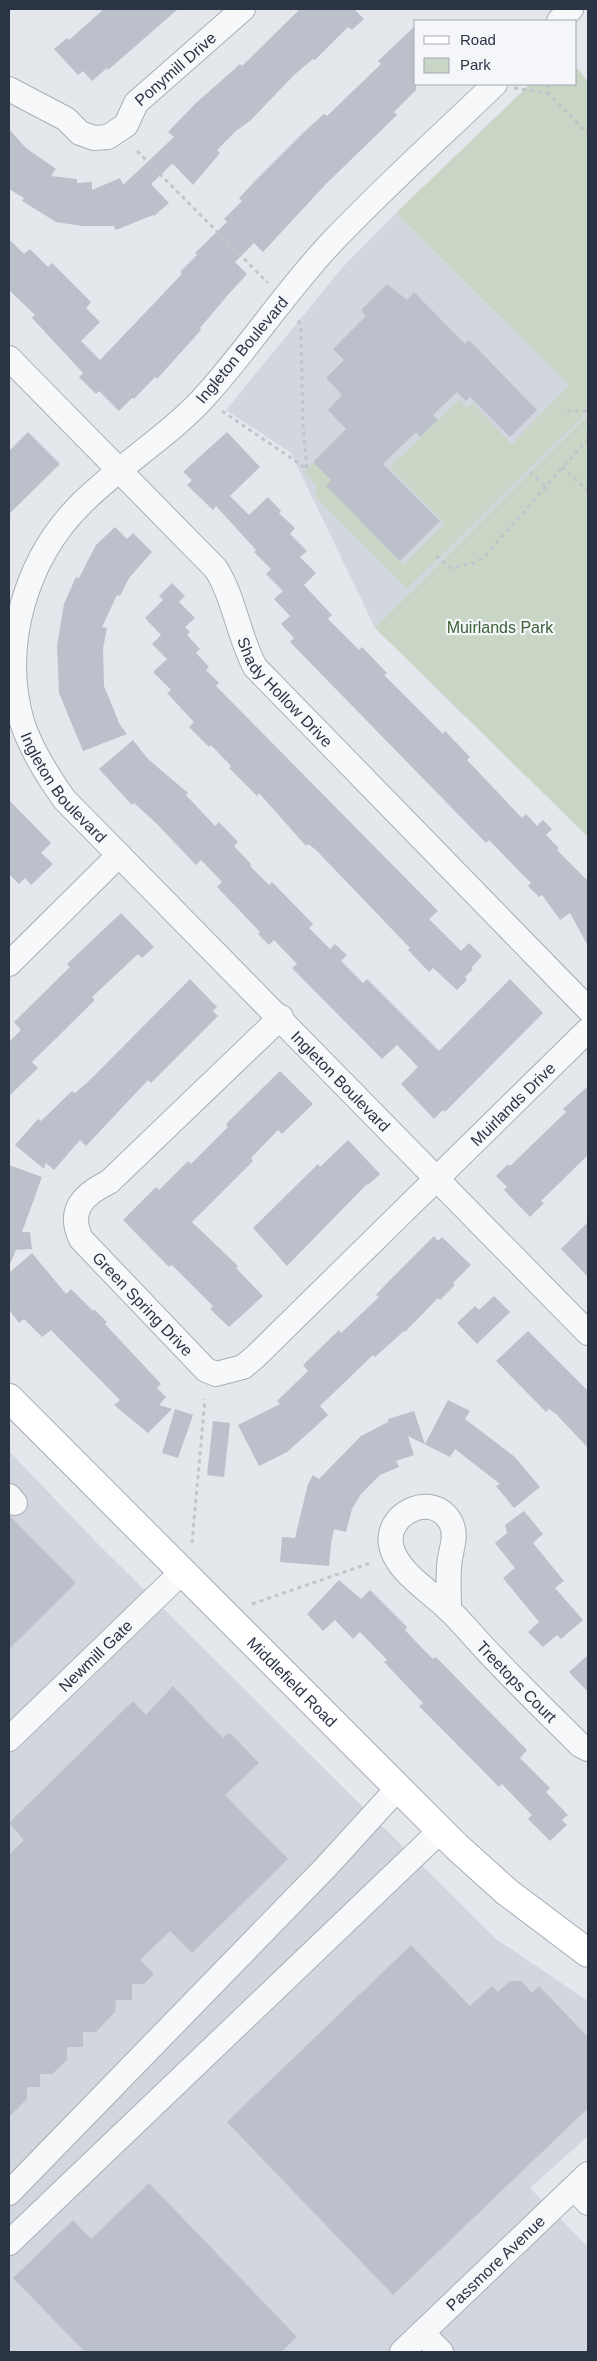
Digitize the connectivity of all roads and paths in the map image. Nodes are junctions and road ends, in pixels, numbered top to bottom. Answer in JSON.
{"nodes":[{"id":1,"x":243,"y":9,"type":"edge"},
{"id":2,"x":572,"y":9,"type":"edge"},
{"id":3,"x":560,"y":20,"type":"edge"},
{"id":4,"x":547,"y":85,"type":"edge"},
{"id":5,"x":503,"y":86,"type":"edge"},
{"id":6,"x":9,"y":89,"type":"edge"},
{"id":7,"x":548,"y":93,"type":"junction"},
{"id":8,"x":588,"y":134,"type":"edge"},
{"id":9,"x":137,"y":151,"type":"dead end"},
{"id":10,"x":268,"y":283,"type":"dead end"},
{"id":11,"x":298,"y":319,"type":"dead end"},
{"id":12,"x":9,"y":358,"type":"edge"},
{"id":13,"x":222,"y":411,"type":"dead end"},
{"id":14,"x":567,"y":411,"type":"dead end"},
{"id":15,"x":588,"y":411,"type":"edge"},
{"id":16,"x":588,"y":439,"type":"edge"},
{"id":17,"x":562,"y":467,"type":"junction"},
{"id":18,"x":119,"y":471,"type":"junction"},
{"id":19,"x":530,"y":472,"type":"dead end"},
{"id":20,"x":545,"y":487,"type":"junction"},
{"id":21,"x":588,"y":491,"type":"edge"},
{"id":22,"x":436,"y":556,"type":"dead end"},
{"id":23,"x":13,"y":704,"type":"edge"},
{"id":24,"x":119,"y":855,"type":"junction"},
{"id":25,"x":9,"y":964,"type":"edge"},
{"id":26,"x":588,"y":1009,"type":"edge"},
{"id":27,"x":281,"y":1018,"type":"junction"},
{"id":28,"x":588,"y":1030,"type":"edge"},
{"id":29,"x":438,"y":1178,"type":"junction"},
{"id":30,"x":588,"y":1333,"type":"edge"},
{"id":31,"x":9,"y":1398,"type":"edge"},
{"id":32,"x":205,"y":1399,"type":"dead end"},
{"id":33,"x":192,"y":1542,"type":"dead end"},
{"id":34,"x":373,"y":1562,"type":"dead end"},
{"id":35,"x":181,"y":1572,"type":"junction"},
{"id":36,"x":252,"y":1604,"type":"dead end"},
{"id":37,"x":449,"y":1609,"type":"dead end"},
{"id":38,"x":9,"y":1739,"type":"edge"},
{"id":39,"x":588,"y":1749,"type":"edge"},
{"id":40,"x":398,"y":1788,"type":"junction"},
{"id":41,"x":440,"y":1831,"type":"junction"},
{"id":42,"x":588,"y":1953,"type":"edge"},
{"id":43,"x":583,"y":2188,"type":"edge"},
{"id":44,"x":9,"y":2193,"type":"edge"},
{"id":45,"x":9,"y":2243,"type":"edge"},
{"id":46,"x":422,"y":2333,"type":"junction"},
{"id":47,"x":402,"y":2352,"type":"edge"},
{"id":48,"x":441,"y":2352,"type":"edge"}],
"edges":[{"from":1,"to":6,"type":"street","name":"Ponymill Drive"},
{"from":2,"to":3,"type":"street"},
{"from":4,"to":7,"type":"path"},
{"from":5,"to":7,"type":"path"},
{"from":5,"to":18,"type":"street","name":"Ingleton Boulevard"},
{"from":7,"to":8,"type":"path"},
{"from":9,"to":10,"type":"path"},
{"from":11,"to":13,"type":"path"},
{"from":12,"to":18,"type":"street","name":"Shady Hollow Drive"},
{"from":14,"to":15,"type":"path"},
{"from":16,"to":17,"type":"path"},
{"from":17,"to":20,"type":"path"},
{"from":17,"to":21,"type":"path"},
{"from":18,"to":23,"type":"street","name":"Ingleton Boulevard"},
{"from":18,"to":26,"type":"street","name":"Shady Hollow Drive"},
{"from":19,"to":20,"type":"path"},
{"from":20,"to":22,"type":"path"},
{"from":23,"to":24,"type":"street","name":"Ingleton Boulevard"},
{"from":24,"to":25,"type":"street"},
{"from":24,"to":27,"type":"street","name":"Ingleton Boulevard"},
{"from":27,"to":29,"type":"street","name":"Ingleton Boulevard"},
{"from":27,"to":29,"type":"street","name":"Green Spring Drive"},
{"from":28,"to":29,"type":"street","name":"Muirlands Drive"},
{"from":29,"to":30,"type":"street","name":"Ingleton Boulevard"},
{"from":31,"to":35,"type":"main road","name":"Middlefield Road"},
{"from":32,"to":33,"type":"path"},
{"from":34,"to":36,"type":"path"},
{"from":35,"to":38,"type":"street","name":"Newmill Gate"},
{"from":35,"to":40,"type":"main road","name":"Middlefield Road"},
{"from":37,"to":39,"type":"street","name":"Treetops Court"},
{"from":40,"to":41,"type":"main road","name":"Middlefield Road"},
{"from":40,"to":44,"type":"street"},
{"from":41,"to":42,"type":"main road","name":"Middlefield Road"},
{"from":41,"to":45,"type":"street"},
{"from":43,"to":46,"type":"street","name":"Passmore Avenue"},
{"from":46,"to":47,"type":"street","name":"Passmore Avenue"},
{"from":46,"to":48,"type":"street"}]}
